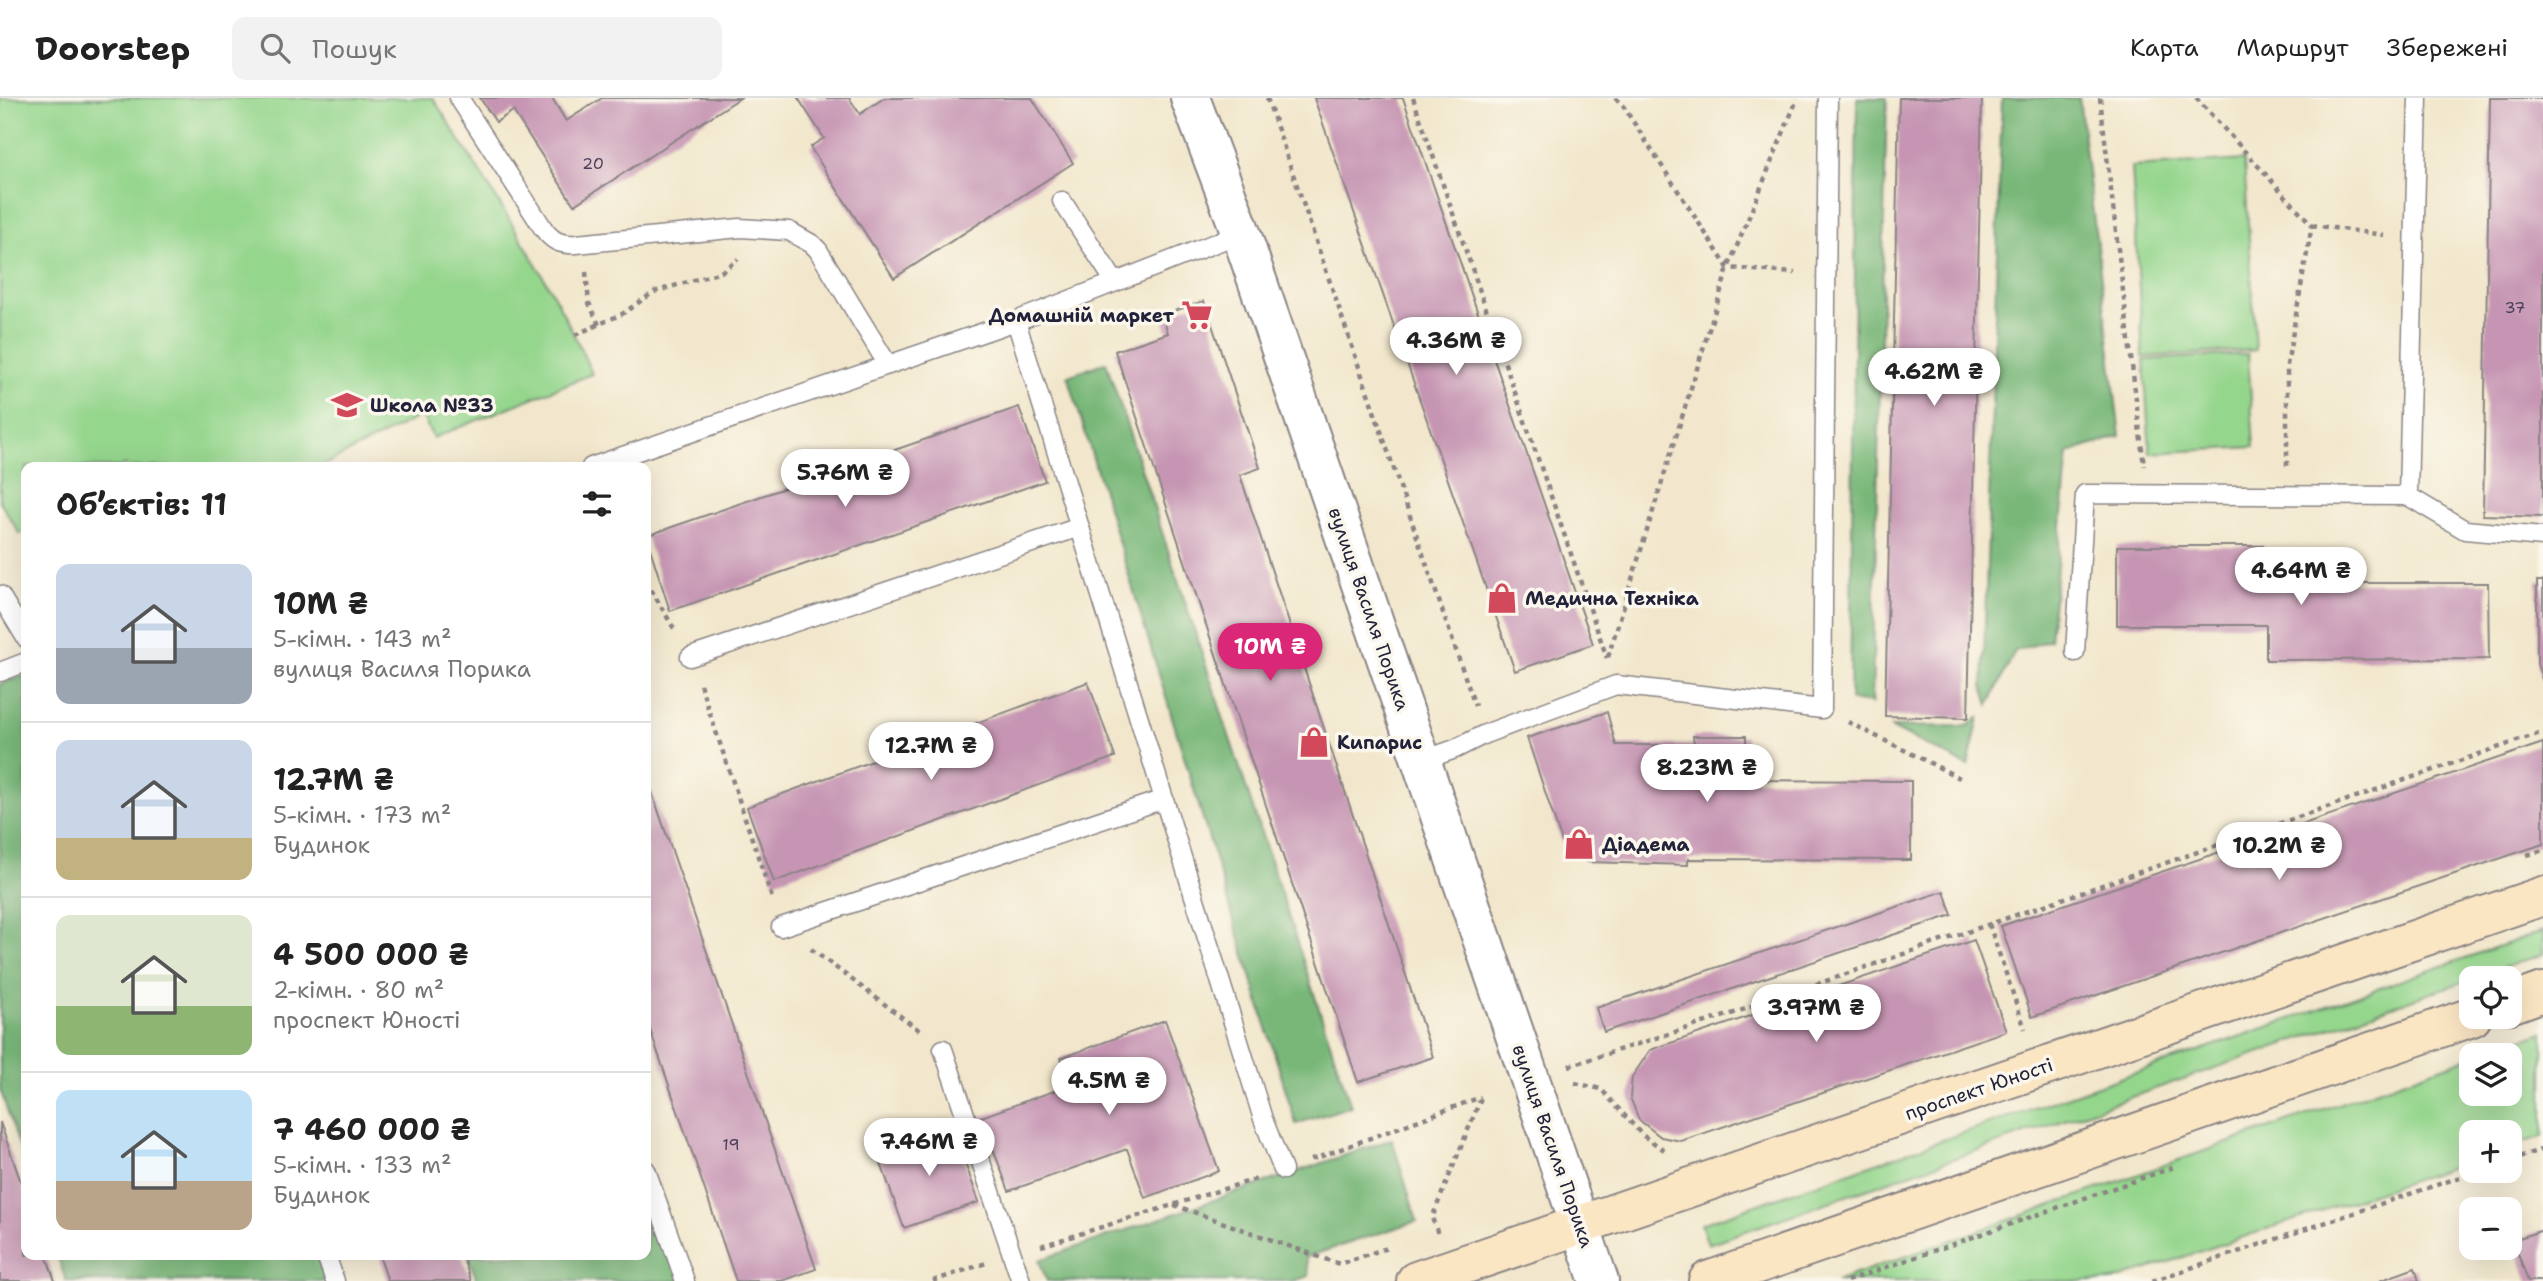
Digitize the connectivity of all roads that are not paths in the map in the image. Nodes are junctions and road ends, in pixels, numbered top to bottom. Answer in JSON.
{"nodes":[{"id":1,"x":459,"y":98,"type":"edge"},
{"id":2,"x":1189,"y":98,"type":"edge"},
{"id":3,"x":1828,"y":98,"type":"edge"},
{"id":4,"x":2418,"y":98,"type":"edge"},
{"id":5,"x":1062,"y":201,"type":"dead end"},
{"id":6,"x":1241,"y":233,"type":"junction"},
{"id":7,"x":1115,"y":282,"type":"junction"},
{"id":8,"x":1016,"y":321,"type":"junction"},
{"id":9,"x":888,"y":365,"type":"junction"},
{"id":10,"x":606,"y":462,"type":"edge"},
{"id":11,"x":2407,"y":496,"type":"junction"},
{"id":12,"x":1080,"y":527,"type":"junction"},
{"id":13,"x":2543,"y":537,"type":"edge"},
{"id":14,"x":0,"y":594,"type":"edge"},
{"id":15,"x":21,"y":630,"type":"edge"},
{"id":16,"x":2076,"y":652,"type":"dead end"},
{"id":17,"x":690,"y":657,"type":"road end"},
{"id":18,"x":21,"y":664,"type":"edge"},
{"id":19,"x":0,"y":672,"type":"edge"},
{"id":20,"x":1421,"y":761,"type":"junction"},
{"id":21,"x":1164,"y":799,"type":"junction"},
{"id":22,"x":2543,"y":896,"type":"edge"},
{"id":23,"x":781,"y":927,"type":"road end"},
{"id":24,"x":2543,"y":992,"type":"edge"},
{"id":25,"x":2522,"y":1000,"type":"edge"},
{"id":26,"x":2459,"y":1021,"type":"edge"},
{"id":27,"x":943,"y":1049,"type":"road end"},
{"id":28,"x":1283,"y":1170,"type":"road end"},
{"id":29,"x":651,"y":1184,"type":"edge"},
{"id":30,"x":1580,"y":1225,"type":"junction"},
{"id":31,"x":328,"y":1260,"type":"edge"},
{"id":32,"x":335,"y":1281,"type":"edge"},
{"id":33,"x":685,"y":1281,"type":"edge"},
{"id":34,"x":1021,"y":1281,"type":"edge"},
{"id":35,"x":1416,"y":1281,"type":"edge"},
{"id":36,"x":1599,"y":1281,"type":"edge"},
{"id":37,"x":1708,"y":1281,"type":"edge"}],
"edges":[{"from":1,"to":9,"type":"lane"},
{"from":2,"to":6,"type":"street","name":"вулиця Василя Порика"},
{"from":3,"to":20,"type":"lane"},
{"from":4,"to":11,"type":"lane"},
{"from":5,"to":7,"type":"lane"},
{"from":6,"to":7,"type":"lane"},
{"from":6,"to":20,"type":"street","name":"вулиця Василя Порика"},
{"from":7,"to":8,"type":"lane"},
{"from":8,"to":9,"type":"lane"},
{"from":8,"to":12,"type":"lane"},
{"from":9,"to":10,"type":"lane"},
{"from":11,"to":13,"type":"lane"},
{"from":11,"to":16,"type":"lane"},
{"from":12,"to":17,"type":"lane"},
{"from":12,"to":21,"type":"lane"},
{"from":14,"to":15,"type":"lane"},
{"from":18,"to":19,"type":"lane"},
{"from":20,"to":30,"type":"street","name":"вулиця Василя Порика"},
{"from":21,"to":23,"type":"lane"},
{"from":21,"to":28,"type":"lane"},
{"from":22,"to":30,"type":"main road","name":"проспект Юності"},
{"from":24,"to":25,"type":"main road"},
{"from":26,"to":37,"type":"main road"},
{"from":27,"to":34,"type":"lane"},
{"from":29,"to":33,"type":"lane"},
{"from":30,"to":35,"type":"main road","name":"проспект Юності"},
{"from":30,"to":36,"type":"street","name":"вулиця Василя Порика"},
{"from":31,"to":32,"type":"lane"}]}
